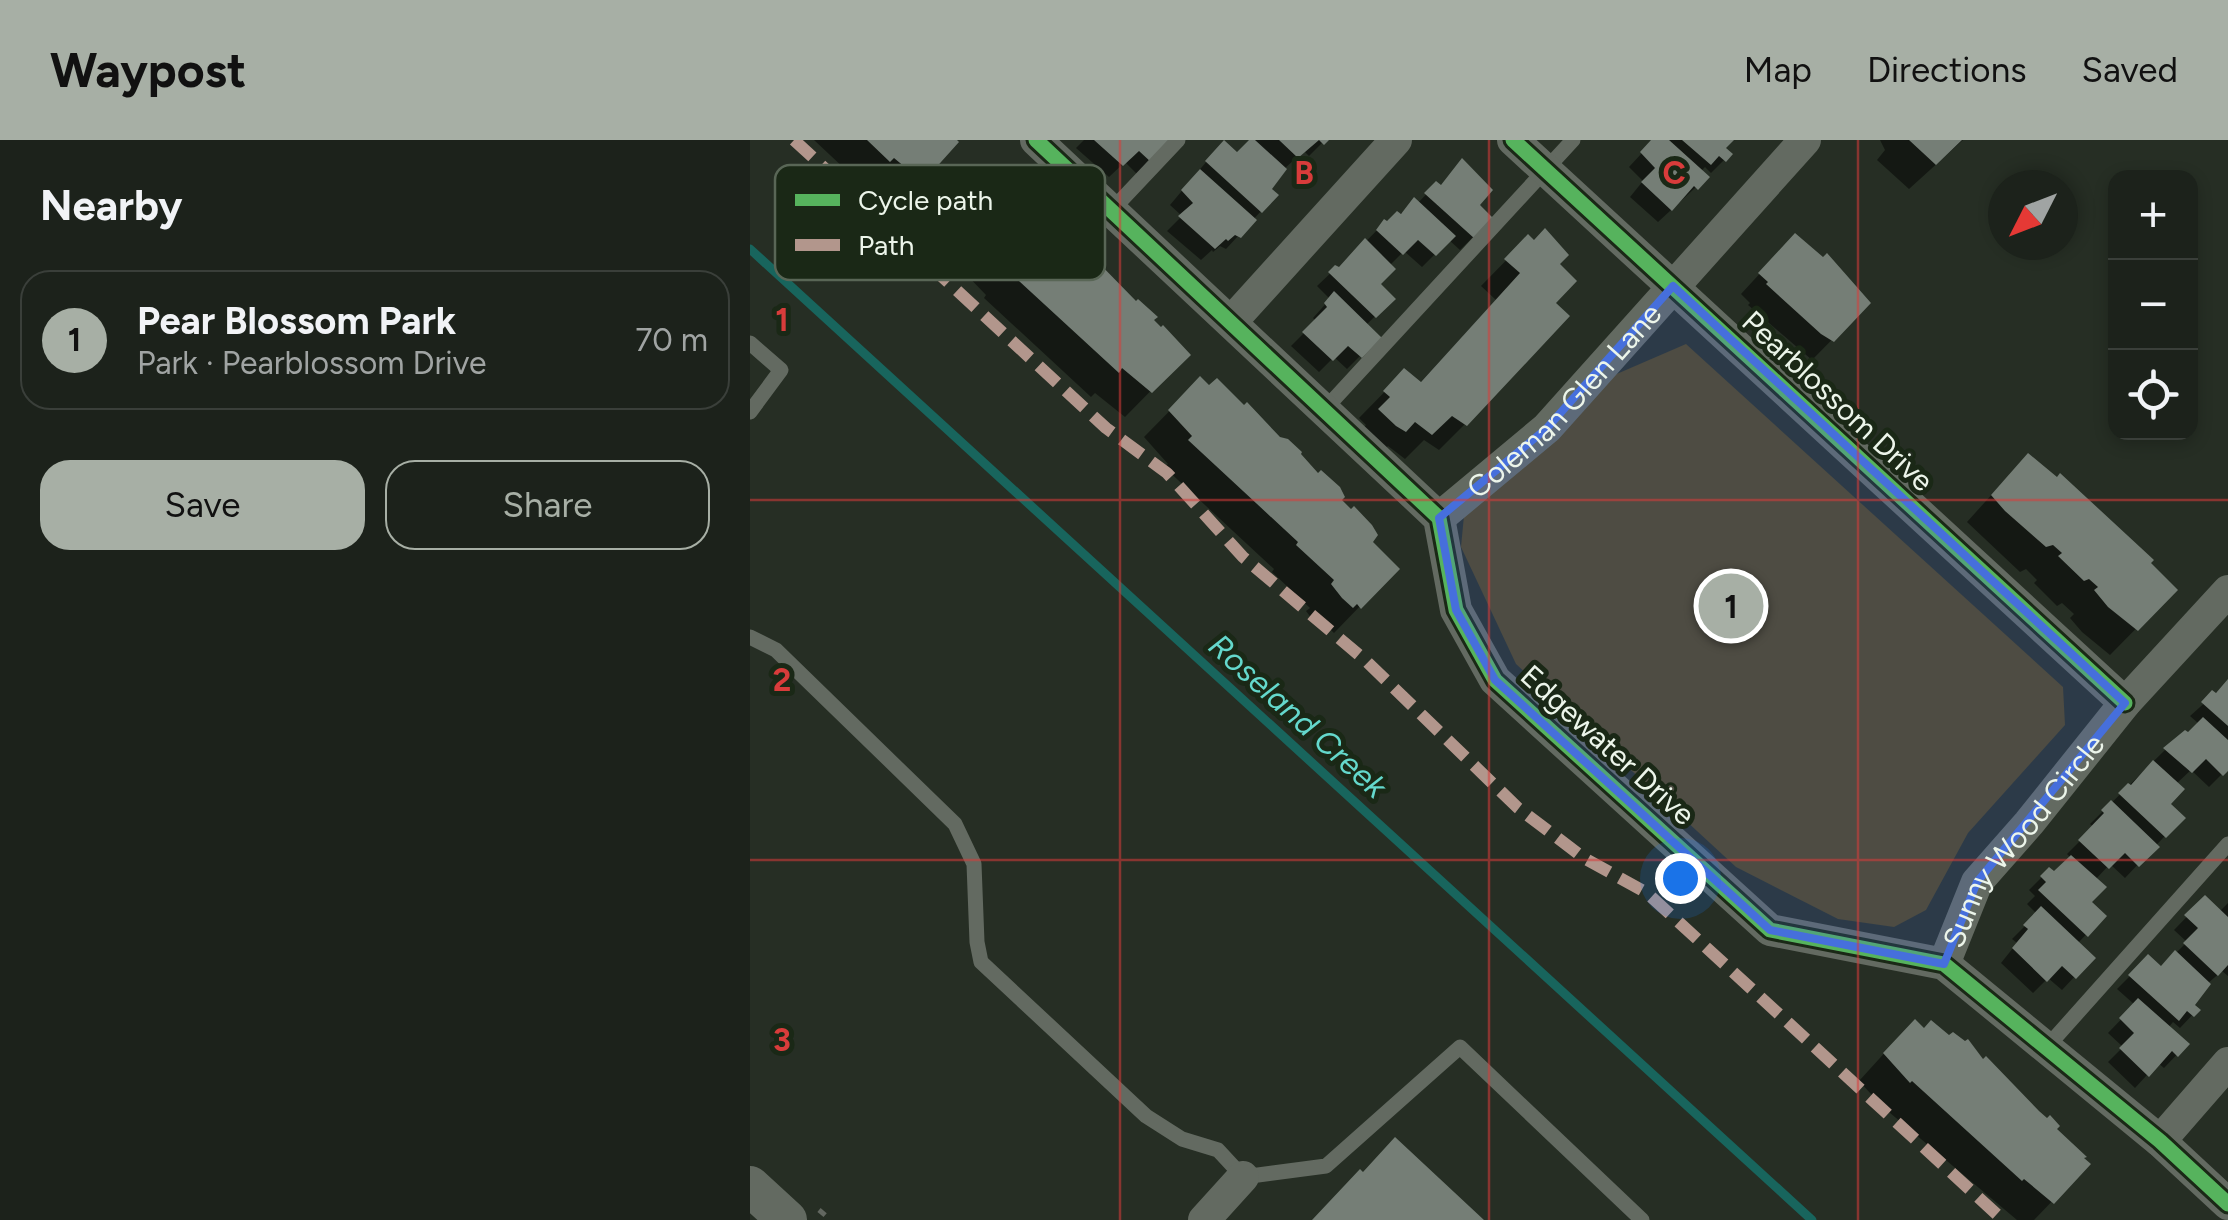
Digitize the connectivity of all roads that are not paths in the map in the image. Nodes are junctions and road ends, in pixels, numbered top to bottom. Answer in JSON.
{"nodes":[{"id":1,"x":1036,"y":140,"type":"edge"},
{"id":2,"x":1178,"y":140,"type":"edge"},
{"id":3,"x":1396,"y":140,"type":"edge"},
{"id":4,"x":1513,"y":140,"type":"edge"},
{"id":5,"x":1572,"y":140,"type":"edge"},
{"id":6,"x":1805,"y":140,"type":"edge"},
{"id":7,"x":1063,"y":165,"type":"edge"},
{"id":8,"x":1545,"y":169,"type":"junction"},
{"id":9,"x":1105,"y":204,"type":"edge"},
{"id":10,"x":1112,"y":210,"type":"junction"},
{"id":11,"x":1673,"y":286,"type":"junction"},
{"id":12,"x":1232,"y":321,"type":"junction"},
{"id":13,"x":750,"y":343,"type":"edge"},
{"id":14,"x":1325,"y":409,"type":"junction"},
{"id":15,"x":750,"y":412,"type":"edge"},
{"id":16,"x":1439,"y":518,"type":"junction"},
{"id":17,"x":2228,"y":591,"type":"edge"},
{"id":18,"x":750,"y":637,"type":"edge"},
{"id":19,"x":2124,"y":703,"type":"junction"},
{"id":20,"x":2228,"y":844,"type":"edge"},
{"id":21,"x":1944,"y":964,"type":"junction"},
{"id":22,"x":2046,"y":1048,"type":"junction"},
{"id":23,"x":2228,"y":1063,"type":"edge"},
{"id":24,"x":2160,"y":1140,"type":"junction"},
{"id":25,"x":1244,"y":1177,"type":"junction"},
{"id":26,"x":750,"y":1186,"type":"edge"},
{"id":27,"x":2228,"y":1204,"type":"edge"},
{"id":28,"x":787,"y":1220,"type":"edge"},
{"id":29,"x":1204,"y":1220,"type":"edge"},
{"id":30,"x":1642,"y":1220,"type":"edge"}],
"edges":[{"from":1,"to":7,"type":"street"},
{"from":2,"to":10,"type":"lane"},
{"from":3,"to":12,"type":"street"},
{"from":4,"to":8,"type":"street","name":"Pearblossom Drive"},
{"from":5,"to":8,"type":"lane"},
{"from":6,"to":11,"type":"street","name":"Coleman Glen Lane"},
{"from":8,"to":11,"type":"street","name":"Pearblossom Drive"},
{"from":8,"to":14,"type":"lane"},
{"from":9,"to":10,"type":"street"},
{"from":10,"to":12,"type":"street"},
{"from":11,"to":16,"type":"street","name":"Coleman Glen Lane"},
{"from":11,"to":19,"type":"street","name":"Pearblossom Drive"},
{"from":12,"to":14,"type":"street"},
{"from":13,"to":15,"type":"lane"},
{"from":14,"to":16,"type":"street"},
{"from":16,"to":21,"type":"street","name":"Edgewater Drive"},
{"from":17,"to":19,"type":"street","name":"Sunny Wood Circle"},
{"from":18,"to":25,"type":"lane"},
{"from":19,"to":21,"type":"street","name":"Sunny Wood Circle"},
{"from":20,"to":22,"type":"lane"},
{"from":21,"to":22,"type":"street","name":"Edgewater Drive"},
{"from":22,"to":24,"type":"street","name":"Edgewater Drive"},
{"from":23,"to":24,"type":"street"},
{"from":24,"to":27,"type":"street","name":"Edgewater Drive"},
{"from":25,"to":29,"type":"street"},
{"from":25,"to":30,"type":"lane"},
{"from":26,"to":28,"type":"street"}]}
